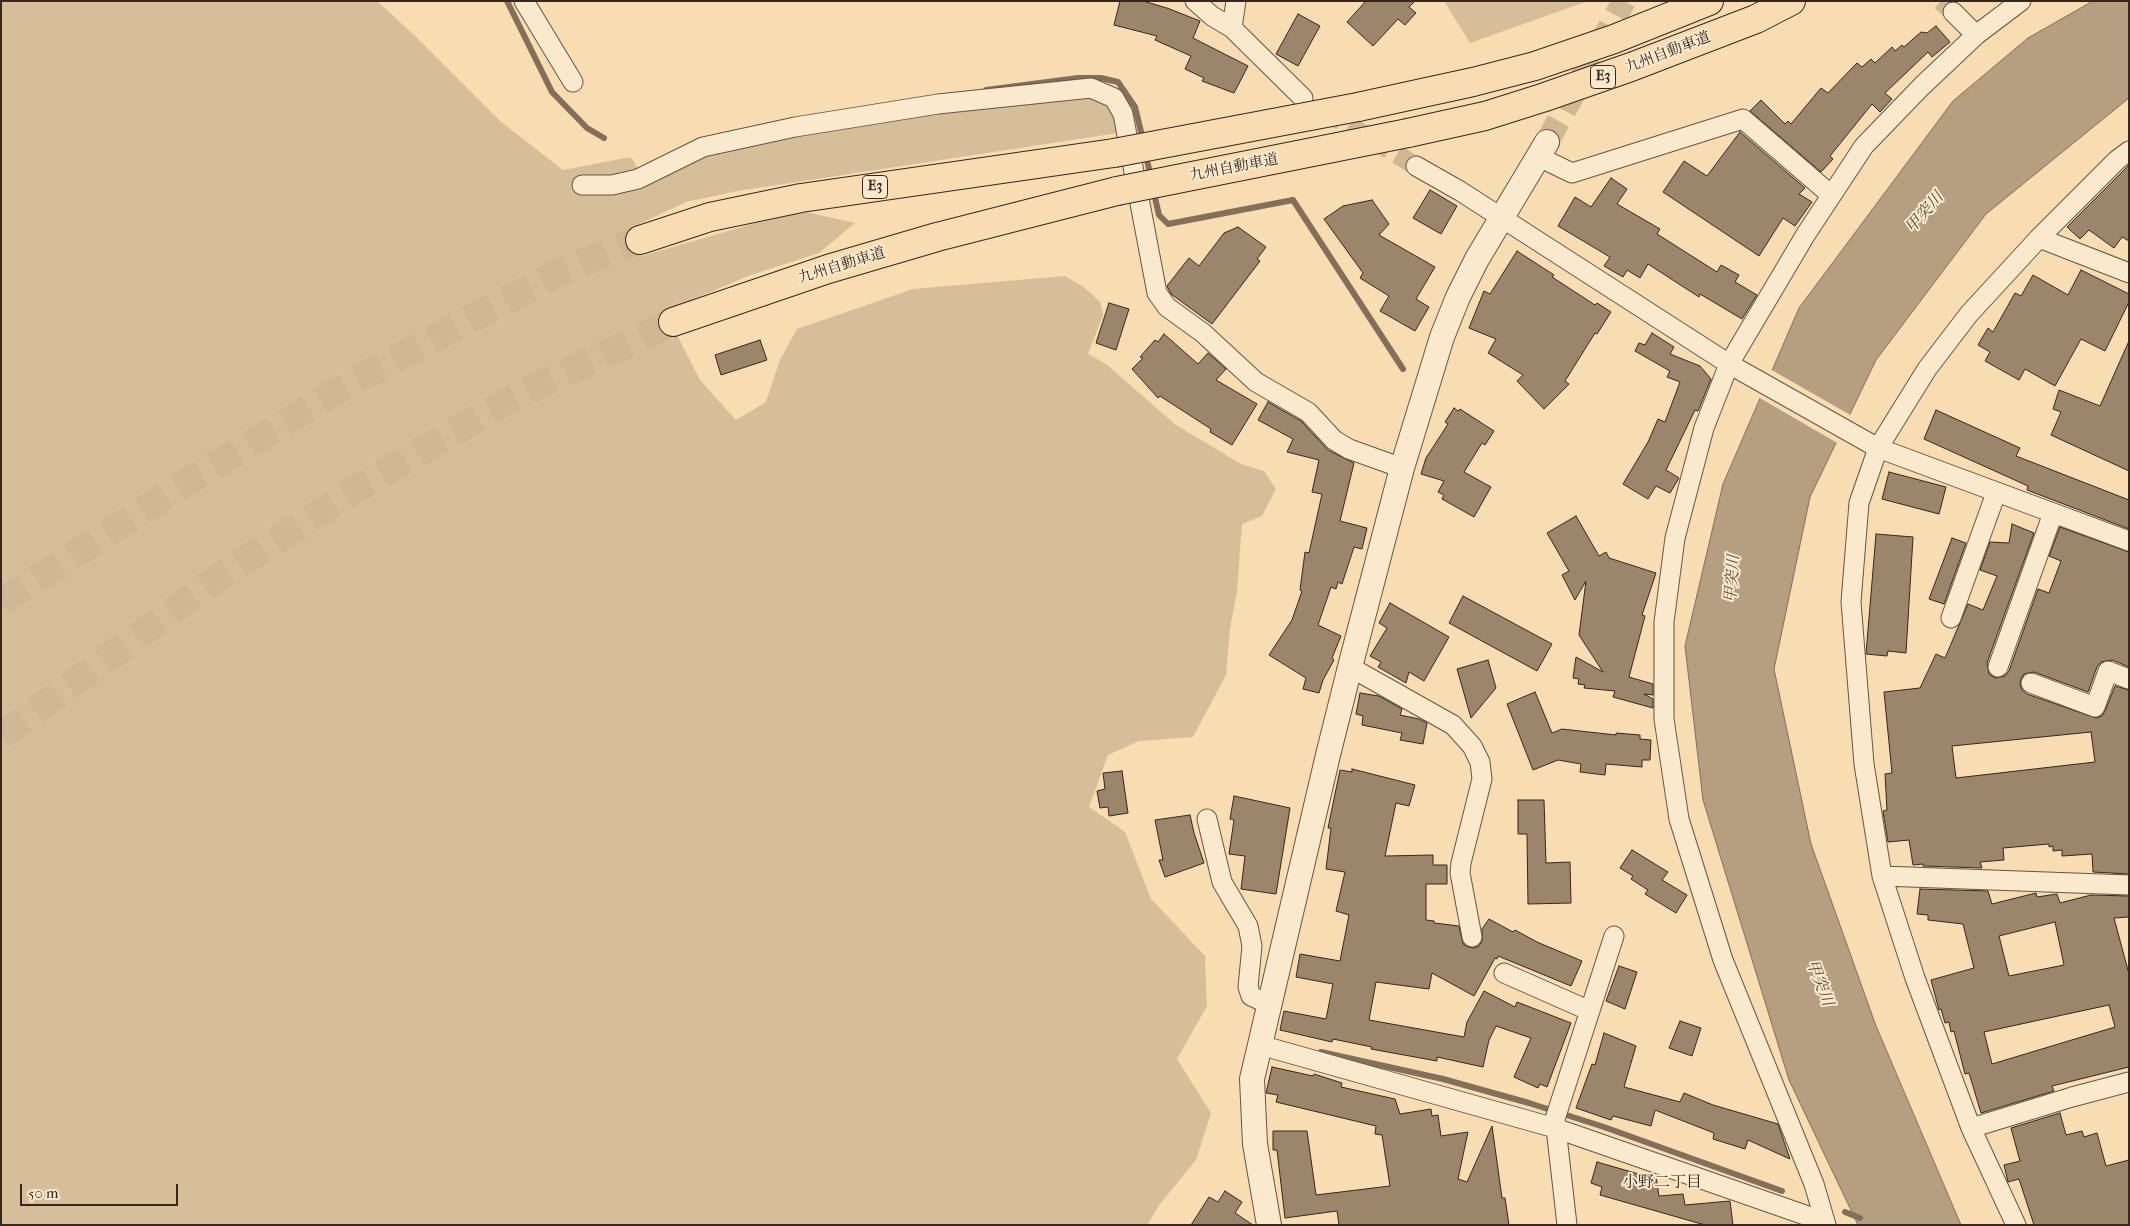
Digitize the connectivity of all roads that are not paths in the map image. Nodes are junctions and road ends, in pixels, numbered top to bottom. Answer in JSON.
{"nodes":[{"id":1,"x":524,"y":1,"type":"edge"},
{"id":2,"x":1195,"y":1,"type":"edge"},
{"id":3,"x":1236,"y":1,"type":"edge"},
{"id":4,"x":1684,"y":1,"type":"edge"},
{"id":5,"x":1709,"y":1,"type":"edge"},
{"id":6,"x":1791,"y":1,"type":"edge"},
{"id":7,"x":1814,"y":1,"type":"edge"},
{"id":8,"x":2021,"y":1,"type":"edge"},
{"id":9,"x":1953,"y":12,"type":"tunnel mouth"},
{"id":10,"x":1232,"y":28,"type":"junction"},
{"id":11,"x":1976,"y":35,"type":"junction"},
{"id":12,"x":1614,"y":39,"type":"junction"},
{"id":13,"x":573,"y":82,"type":"dead end"},
{"id":14,"x":1303,"y":98,"type":"dead end"},
{"id":15,"x":1542,"y":98,"type":"junction"},
{"id":16,"x":1543,"y":150,"type":"joint"},
{"id":17,"x":2129,"y":151,"type":"edge"},
{"id":18,"x":1416,"y":166,"type":"tunnel mouth"},
{"id":19,"x":582,"y":185,"type":"dead end"},
{"id":20,"x":1831,"y":195,"type":"junction"},
{"id":21,"x":1502,"y":218,"type":"junction"},
{"id":22,"x":2039,"y":238,"type":"junction"},
{"id":23,"x":640,"y":240,"type":"tunnel mouth"},
{"id":24,"x":2129,"y":273,"type":"edge"},
{"id":25,"x":673,"y":322,"type":"tunnel mouth"},
{"id":26,"x":1728,"y":364,"type":"junction"},
{"id":27,"x":1878,"y":448,"type":"junction"},
{"id":28,"x":1402,"y":468,"type":"junction"},
{"id":29,"x":1996,"y":493,"type":"junction"},
{"id":30,"x":2053,"y":513,"type":"junction"},
{"id":31,"x":2129,"y":541,"type":"edge"},
{"id":32,"x":1951,"y":618,"type":"dead end"},
{"id":33,"x":1350,"y":667,"type":"junction"},
{"id":34,"x":1998,"y":667,"type":"dead end"},
{"id":35,"x":2129,"y":679,"type":"edge"},
{"id":36,"x":2031,"y":683,"type":"dead end"},
{"id":37,"x":1206,"y":819,"type":"dead end"},
{"id":38,"x":1882,"y":876,"type":"junction"},
{"id":39,"x":2129,"y":885,"type":"edge"},
{"id":40,"x":1614,"y":936,"type":"dead end"},
{"id":41,"x":1472,"y":937,"type":"dead end"},
{"id":42,"x":1504,"y":973,"type":"dead end"},
{"id":43,"x":1270,"y":1005,"type":"junction"},
{"id":44,"x":1590,"y":1011,"type":"junction"},
{"id":45,"x":1260,"y":1045,"type":"junction"},
{"id":46,"x":2129,"y":1082,"type":"edge"},
{"id":47,"x":1556,"y":1117,"type":"junction"},
{"id":48,"x":1972,"y":1128,"type":"junction"},
{"id":49,"x":1826,"y":1223,"type":"edge"},
{"id":50,"x":1269,"y":1225,"type":"edge"},
{"id":51,"x":1567,"y":1225,"type":"edge"},
{"id":52,"x":2016,"y":1225,"type":"edge"}],
"edges":[{"from":1,"to":13,"type":"street"},
{"from":2,"to":10,"type":"street"},
{"from":3,"to":10,"type":"street"},
{"from":4,"to":12,"type":"highway"},
{"from":5,"to":12,"type":"highway","number":"E3"},
{"from":6,"to":15,"type":"highway","name":"九州自動車道","number":"E3"},
{"from":7,"to":15,"type":"highway"},
{"from":8,"to":11,"type":"street"},
{"from":9,"to":11,"type":"street"},
{"from":10,"to":14,"type":"street"},
{"from":11,"to":20,"type":"street"},
{"from":12,"to":23,"type":"highway","number":"E3","bridge":true},
{"from":15,"to":25,"type":"highway","name":"九州自動車道","number":"E3","bridge":true},
{"from":16,"to":20,"type":"street"},
{"from":16,"to":21,"type":"street"},
{"from":17,"to":22,"type":"street"},
{"from":18,"to":21,"type":"street"},
{"from":19,"to":28,"type":"street"},
{"from":20,"to":26,"type":"street"},
{"from":21,"to":26,"type":"street"},
{"from":21,"to":28,"type":"street"},
{"from":22,"to":24,"type":"street"},
{"from":22,"to":27,"type":"street"},
{"from":26,"to":27,"type":"street"},
{"from":26,"to":49,"type":"street"},
{"from":27,"to":29,"type":"street"},
{"from":27,"to":38,"type":"street"},
{"from":28,"to":33,"type":"street"},
{"from":29,"to":30,"type":"street"},
{"from":29,"to":32,"type":"street"},
{"from":30,"to":31,"type":"street"},
{"from":30,"to":34,"type":"street"},
{"from":33,"to":41,"type":"street"},
{"from":33,"to":43,"type":"street"},
{"from":35,"to":36,"type":"street"},
{"from":37,"to":43,"type":"street"},
{"from":38,"to":39,"type":"street"},
{"from":38,"to":48,"type":"street"},
{"from":40,"to":44,"type":"street"},
{"from":42,"to":44,"type":"street"},
{"from":43,"to":45,"type":"street"},
{"from":44,"to":47,"type":"street"},
{"from":45,"to":47,"type":"street"},
{"from":45,"to":50,"type":"street"},
{"from":46,"to":48,"type":"street"},
{"from":47,"to":49,"type":"street"},
{"from":47,"to":51,"type":"street"},
{"from":48,"to":52,"type":"street"}]}
